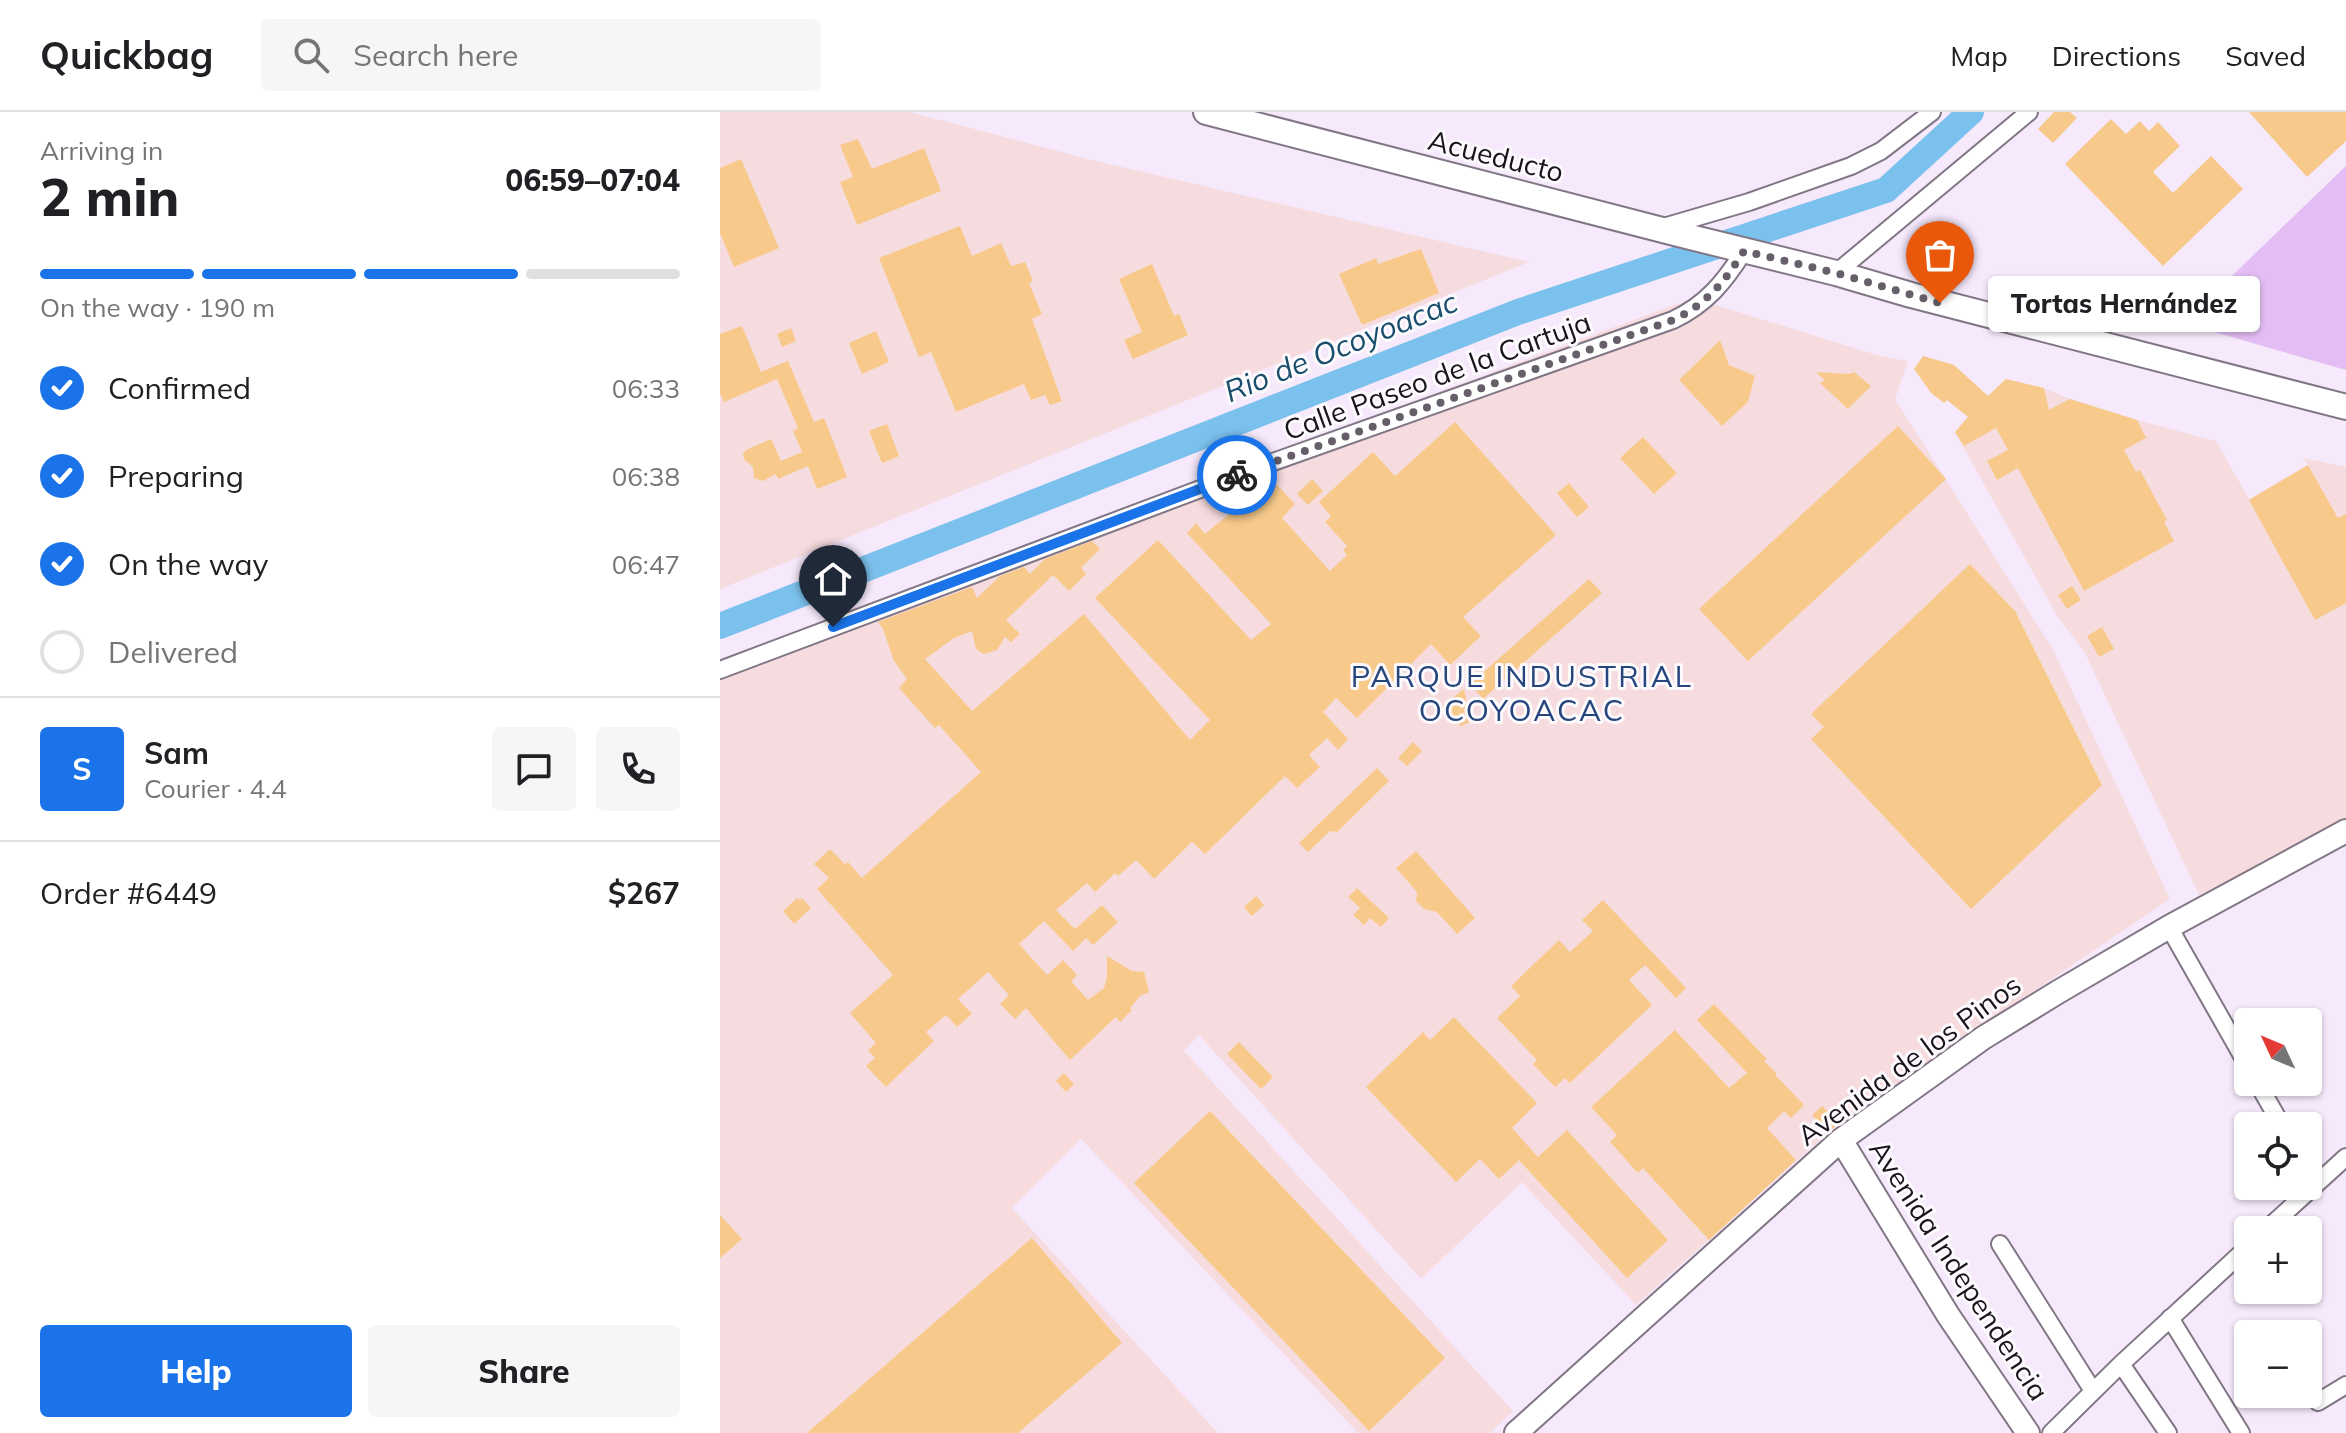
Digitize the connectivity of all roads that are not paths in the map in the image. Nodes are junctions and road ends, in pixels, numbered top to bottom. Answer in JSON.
{"nodes":[{"id":1,"x":1206,"y":112,"type":"edge"},
{"id":2,"x":1932,"y":112,"type":"edge"},
{"id":3,"x":2029,"y":112,"type":"edge"},
{"id":4,"x":1668,"y":231,"type":"junction"},
{"id":5,"x":1737,"y":249,"type":"junction"},
{"id":6,"x":1836,"y":273,"type":"junction"},
{"id":7,"x":2346,"y":407,"type":"edge"},
{"id":8,"x":720,"y":670,"type":"edge"},
{"id":9,"x":2346,"y":831,"type":"edge"},
{"id":10,"x":2169,"y":927,"type":"junction"},
{"id":11,"x":2234,"y":1041,"type":"edge"},
{"id":12,"x":1841,"y":1140,"type":"junction"},
{"id":13,"x":2346,"y":1157,"type":"edge"},
{"id":14,"x":2281,"y":1216,"type":"edge"},
{"id":15,"x":2000,"y":1244,"type":"dead end"},
{"id":16,"x":2234,"y":1260,"type":"edge"},
{"id":17,"x":2170,"y":1318,"type":"junction"},
{"id":18,"x":2121,"y":1364,"type":"junction"},
{"id":19,"x":2346,"y":1385,"type":"edge"},
{"id":20,"x":2093,"y":1391,"type":"junction"},
{"id":21,"x":2322,"y":1400,"type":"edge"},
{"id":22,"x":1516,"y":1433,"type":"edge"},
{"id":23,"x":2028,"y":1433,"type":"edge"},
{"id":24,"x":2051,"y":1433,"type":"edge"},
{"id":25,"x":2168,"y":1433,"type":"edge"},
{"id":26,"x":2241,"y":1433,"type":"edge"}],
"edges":[{"from":1,"to":4,"type":"main road","name":"Acueducto"},
{"from":2,"to":4,"type":"street"},
{"from":3,"to":6,"type":"street"},
{"from":4,"to":5,"type":"main road","name":"Acueducto"},
{"from":5,"to":6,"type":"main road","name":"Acueducto"},
{"from":5,"to":8,"type":"street","name":"Calle Paseo de la Cartuja"},
{"from":6,"to":7,"type":"main road","name":"Acueducto"},
{"from":9,"to":10,"type":"street","name":"Avenida de los Pinos"},
{"from":10,"to":11,"type":"street"},
{"from":10,"to":12,"type":"street","name":"Avenida de los Pinos"},
{"from":12,"to":22,"type":"street","name":"Avenida de los Pinos"},
{"from":12,"to":23,"type":"street","name":"Avenida Independencia"},
{"from":13,"to":14,"type":"street"},
{"from":15,"to":20,"type":"street"},
{"from":16,"to":17,"type":"street"},
{"from":17,"to":18,"type":"street"},
{"from":17,"to":26,"type":"street"},
{"from":18,"to":20,"type":"street"},
{"from":18,"to":25,"type":"street"},
{"from":19,"to":21,"type":"street"},
{"from":20,"to":24,"type":"street"}]}
